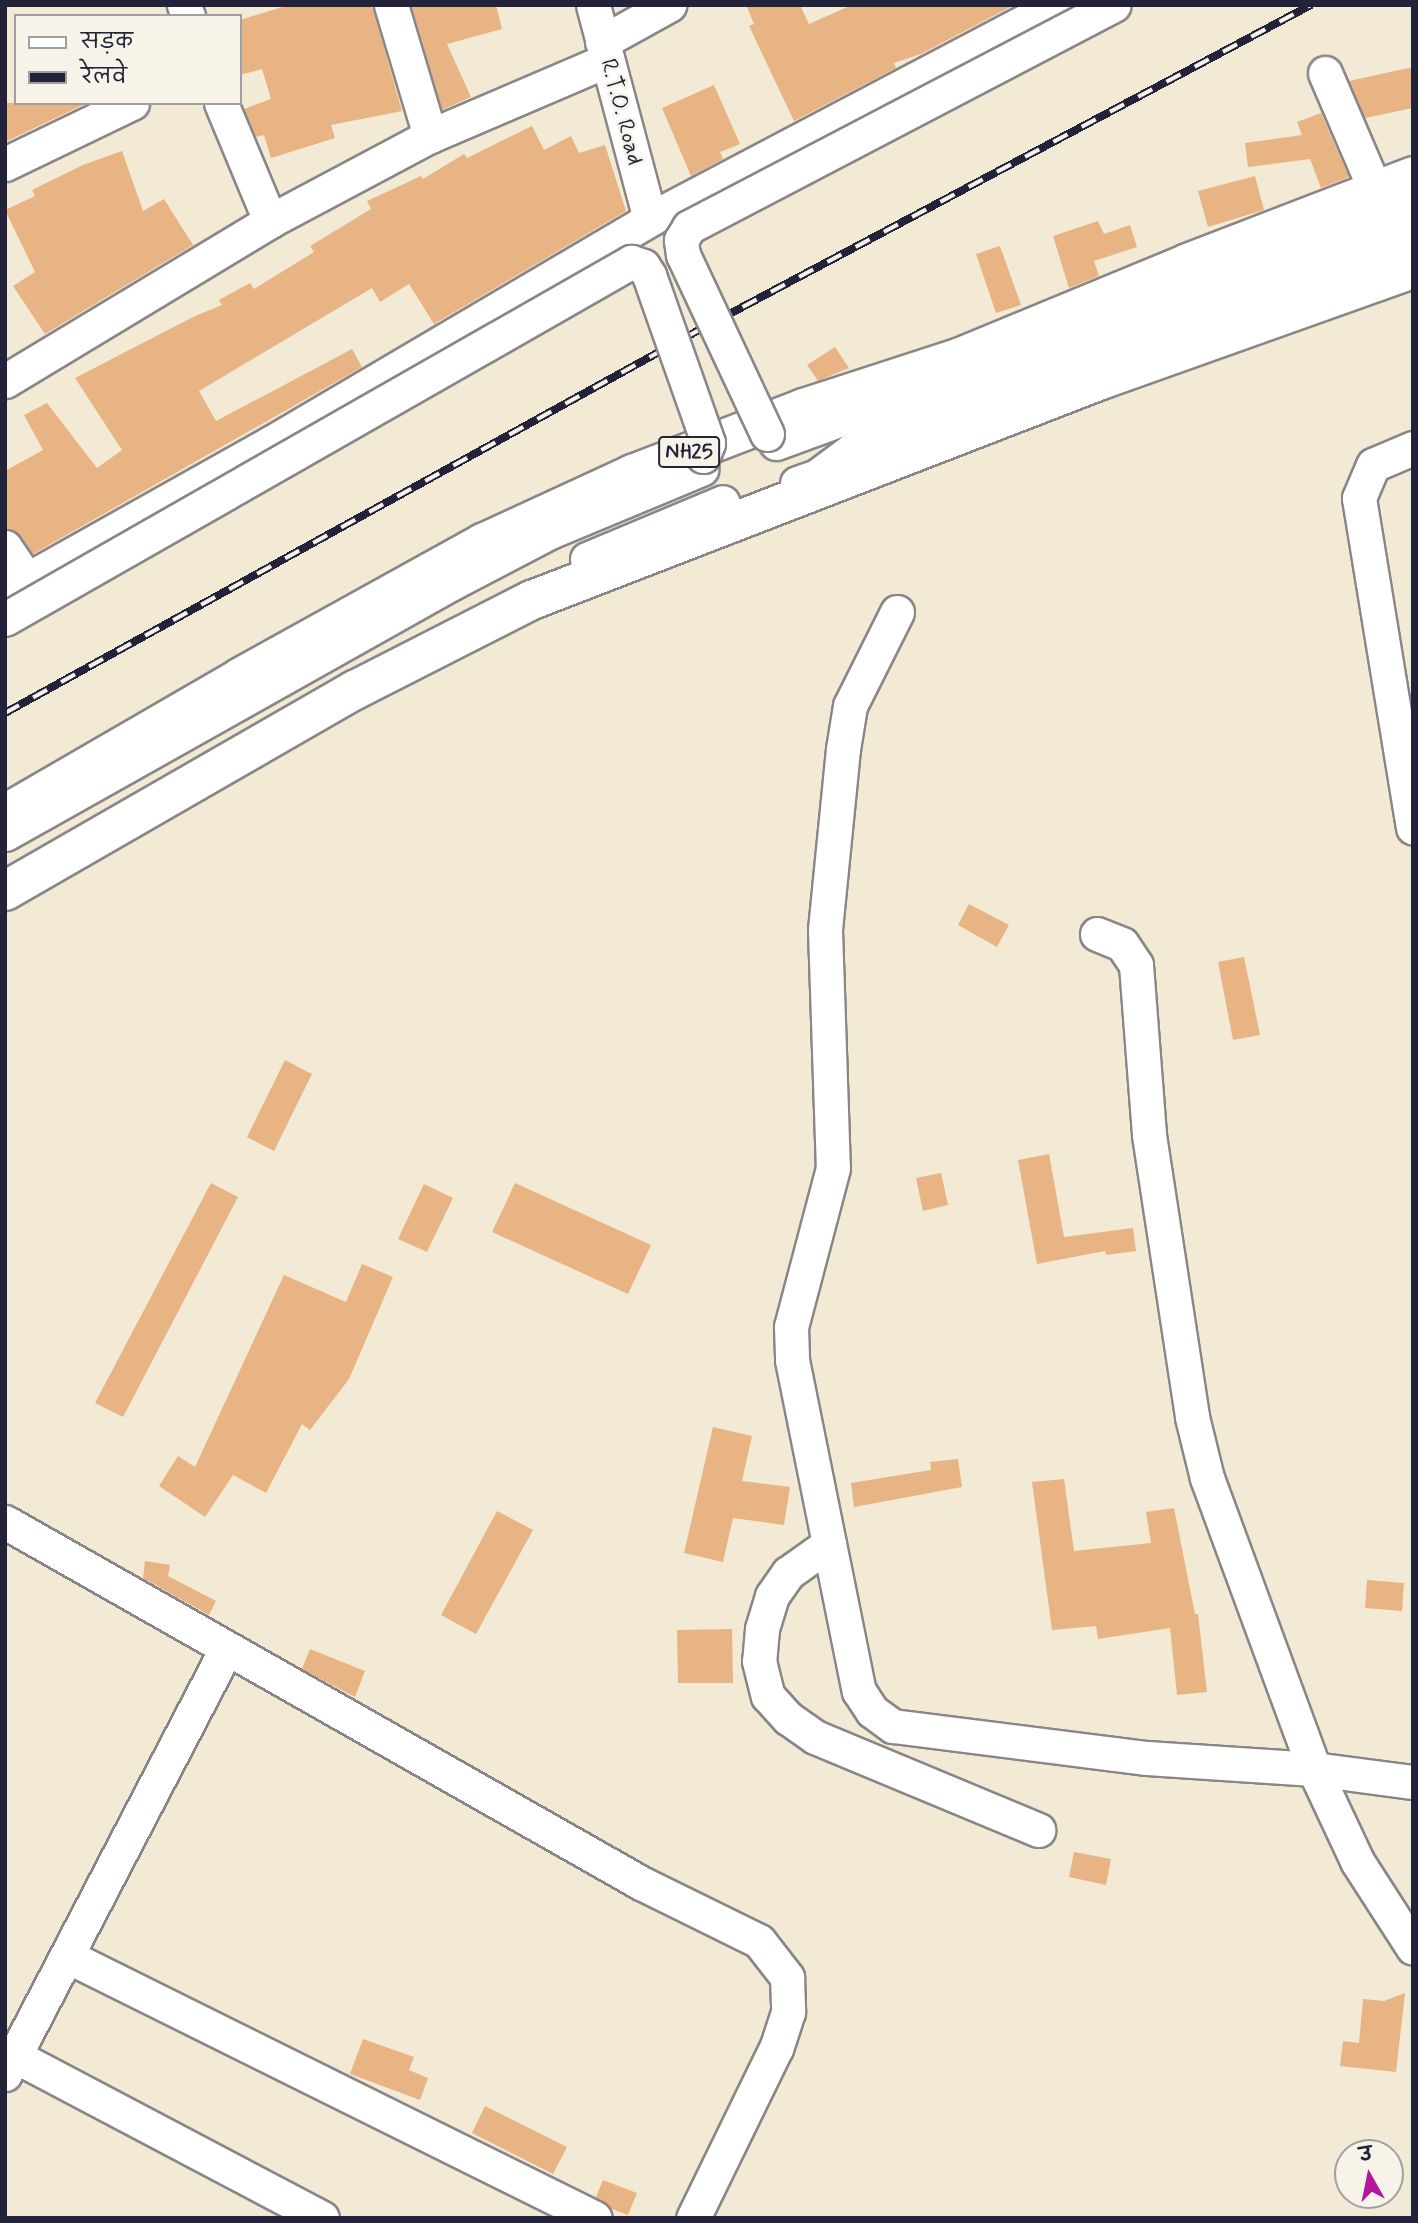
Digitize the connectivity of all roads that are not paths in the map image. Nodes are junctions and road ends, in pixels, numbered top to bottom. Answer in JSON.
{"nodes":[{"id":1,"x":391,"y":5,"type":"edge"},
{"id":2,"x":593,"y":5,"type":"edge"},
{"id":3,"x":669,"y":5,"type":"edge"},
{"id":4,"x":1056,"y":5,"type":"edge"},
{"id":5,"x":1113,"y":5,"type":"edge"},
{"id":6,"x":604,"y":51,"type":"junction"},
{"id":7,"x":1325,"y":73,"type":"dead end"},
{"id":8,"x":128,"y":105,"type":"edge"},
{"id":9,"x":222,"y":105,"type":"edge"},
{"id":10,"x":430,"y":136,"type":"junction"},
{"id":11,"x":5,"y":164,"type":"edge"},
{"id":12,"x":1413,"y":176,"type":"edge"},
{"id":13,"x":1376,"y":192,"type":"junction"},
{"id":14,"x":1413,"y":201,"type":"edge"},
{"id":15,"x":650,"y":219,"type":"junction"},
{"id":16,"x":271,"y":221,"type":"junction"},
{"id":17,"x":1413,"y":233,"type":"edge"},
{"id":18,"x":1413,"y":269,"type":"edge"},
{"id":19,"x":5,"y":381,"type":"edge"},
{"id":20,"x":771,"y":438,"type":"junction"},
{"id":21,"x":1413,"y":448,"type":"edge"},
{"id":22,"x":705,"y":456,"type":"junction"},
{"id":23,"x":774,"y":492,"type":"junction"},
{"id":24,"x":723,"y":502,"type":"junction"},
{"id":25,"x":5,"y":547,"type":"edge"},
{"id":26,"x":16,"y":586,"type":"edge"},
{"id":27,"x":897,"y":612,"type":"dead end"},
{"id":28,"x":5,"y":619,"type":"edge"},
{"id":29,"x":5,"y":814,"type":"edge"},
{"id":30,"x":1413,"y":828,"type":"edge"},
{"id":31,"x":5,"y":834,"type":"edge"},
{"id":32,"x":5,"y":878,"type":"edge"},
{"id":33,"x":5,"y":891,"type":"edge"},
{"id":34,"x":1097,"y":934,"type":"dead end"},
{"id":35,"x":5,"y":1522,"type":"edge"},
{"id":36,"x":829,"y":1544,"type":"junction"},
{"id":37,"x":227,"y":1648,"type":"junction"},
{"id":38,"x":1314,"y":1769,"type":"junction"},
{"id":39,"x":1413,"y":1782,"type":"edge"},
{"id":40,"x":1038,"y":1830,"type":"dead end"},
{"id":41,"x":1413,"y":1948,"type":"edge"},
{"id":42,"x":66,"y":1956,"type":"junction"},
{"id":43,"x":10,"y":2065,"type":"edge"},
{"id":44,"x":322,"y":2218,"type":"edge"},
{"id":45,"x":595,"y":2218,"type":"edge"},
{"id":46,"x":693,"y":2218,"type":"edge"}],
"edges":[{"from":1,"to":10,"type":"street"},
{"from":2,"to":6,"type":"street","name":"R.T.O. Road"},
{"from":3,"to":6,"type":"street"},
{"from":4,"to":15,"type":"street"},
{"from":5,"to":20,"type":"street","bridge":true},
{"from":6,"to":10,"type":"street"},
{"from":6,"to":15,"type":"street","name":"R.T.O. Road"},
{"from":7,"to":13,"type":"street"},
{"from":8,"to":11,"type":"street"},
{"from":9,"to":16,"type":"street"},
{"from":10,"to":16,"type":"street"},
{"from":12,"to":13,"type":"main road","number":"NH25"},
{"from":13,"to":29,"type":"main road","number":"NH25"},
{"from":14,"to":20,"type":"street"},
{"from":15,"to":26,"type":"street"},
{"from":16,"to":19,"type":"street"},
{"from":17,"to":23,"type":"street"},
{"from":18,"to":33,"type":"main road"},
{"from":20,"to":22,"type":"street"},
{"from":20,"to":23,"type":"street"},
{"from":21,"to":30,"type":"street"},
{"from":22,"to":24,"type":"street"},
{"from":22,"to":28,"type":"street","bridge":true},
{"from":22,"to":31,"type":"street"},
{"from":23,"to":24,"type":"street"},
{"from":24,"to":32,"type":"street"},
{"from":25,"to":26,"type":"street"},
{"from":27,"to":36,"type":"street"},
{"from":34,"to":38,"type":"street"},
{"from":35,"to":37,"type":"street"},
{"from":36,"to":38,"type":"street"},
{"from":36,"to":40,"type":"street"},
{"from":37,"to":42,"type":"street"},
{"from":37,"to":46,"type":"street"},
{"from":38,"to":39,"type":"street"},
{"from":38,"to":41,"type":"street"},
{"from":42,"to":43,"type":"street"},
{"from":42,"to":45,"type":"street"},
{"from":43,"to":44,"type":"street"}]}
